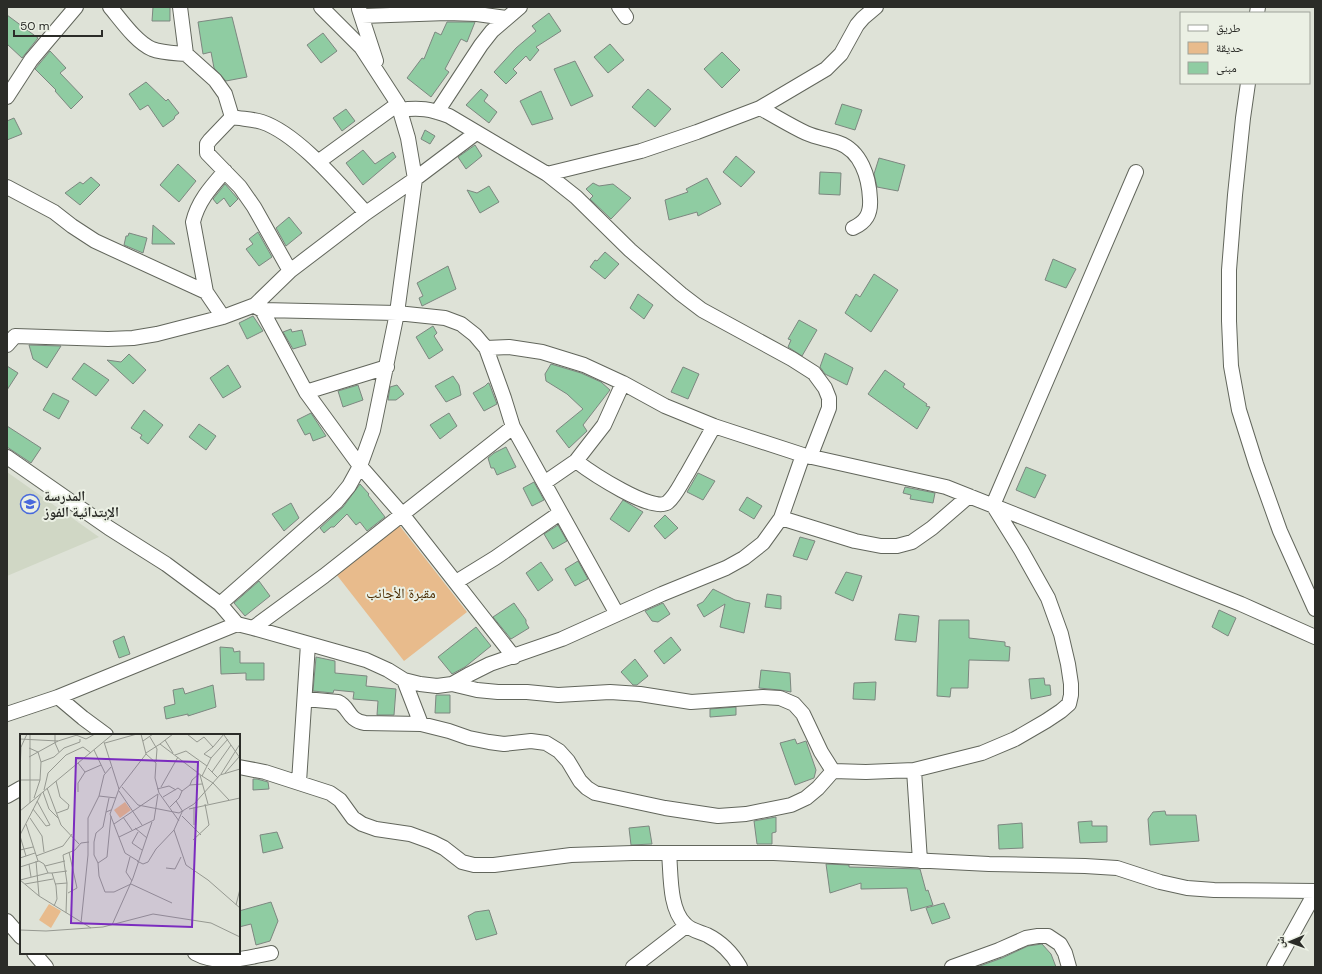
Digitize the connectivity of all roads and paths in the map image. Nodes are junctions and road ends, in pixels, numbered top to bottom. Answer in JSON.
{"nodes":[{"id":1,"x":76,"y":7,"type":"edge"},
{"id":2,"x":110,"y":7,"type":"edge"},
{"id":3,"x":180,"y":7,"type":"edge"},
{"id":4,"x":321,"y":7,"type":"edge"},
{"id":5,"x":520,"y":7,"type":"edge"},
{"id":6,"x":876,"y":7,"type":"edge"},
{"id":7,"x":360,"y":12,"type":"edge"},
{"id":8,"x":506,"y":18,"type":"junction"},
{"id":9,"x":186,"y":54,"type":"junction"},
{"id":10,"x":381,"y":77,"type":"junction"},
{"id":11,"x":1248,"y":84,"type":"edge"},
{"id":12,"x":7,"y":96,"type":"edge"},
{"id":13,"x":399,"y":107,"type":"junction"},
{"id":14,"x":760,"y":108,"type":"junction"},
{"id":15,"x":437,"y":112,"type":"junction"},
{"id":16,"x":232,"y":117,"type":"junction"},
{"id":17,"x":476,"y":133,"type":"junction"},
{"id":18,"x":318,"y":162,"type":"junction"},
{"id":19,"x":225,"y":171,"type":"junction"},
{"id":20,"x":1136,"y":172,"type":"dead end"},
{"id":21,"x":547,"y":174,"type":"junction"},
{"id":22,"x":415,"y":179,"type":"junction"},
{"id":23,"x":7,"y":187,"type":"edge"},
{"id":24,"x":366,"y":213,"type":"junction"},
{"id":25,"x":853,"y":228,"type":"dead end"},
{"id":26,"x":290,"y":271,"type":"junction"},
{"id":27,"x":206,"y":292,"type":"junction"},
{"id":28,"x":258,"y":308,"type":"junction"},
{"id":29,"x":397,"y":313,"type":"junction"},
{"id":30,"x":224,"y":317,"type":"junction"},
{"id":31,"x":10,"y":339,"type":"edge"},
{"id":32,"x":486,"y":348,"type":"junction"},
{"id":33,"x":386,"y":366,"type":"junction"},
{"id":34,"x":623,"y":383,"type":"junction"},
{"id":35,"x":306,"y":392,"type":"junction"},
{"id":36,"x":714,"y":426,"type":"junction"},
{"id":37,"x":513,"y":427,"type":"junction"},
{"id":38,"x":807,"y":456,"type":"junction"},
{"id":39,"x":7,"y":457,"type":"edge"},
{"id":40,"x":576,"y":460,"type":"junction"},
{"id":41,"x":360,"y":466,"type":"junction"},
{"id":42,"x":544,"y":483,"type":"junction"},
{"id":43,"x":969,"y":496,"type":"junction"},
{"id":44,"x":993,"y":505,"type":"junction"},
{"id":45,"x":560,"y":513,"type":"junction"},
{"id":46,"x":402,"y":514,"type":"junction"},
{"id":47,"x":781,"y":518,"type":"junction"},
{"id":48,"x":456,"y":582,"type":"junction"},
{"id":49,"x":220,"y":604,"type":"junction"},
{"id":50,"x":1315,"y":610,"type":"edge"},
{"id":51,"x":617,"y":614,"type":"junction"},
{"id":52,"x":237,"y":624,"type":"junction"},
{"id":53,"x":253,"y":628,"type":"junction"},
{"id":54,"x":1315,"y":637,"type":"edge"},
{"id":55,"x":308,"y":644,"type":"junction"},
{"id":56,"x":514,"y":656,"type":"junction"},
{"id":57,"x":404,"y":680,"type":"junction"},
{"id":58,"x":452,"y":684,"type":"junction"},
{"id":59,"x":58,"y":697,"type":"junction"},
{"id":60,"x":305,"y":699,"type":"junction"},
{"id":61,"x":7,"y":714,"type":"edge"},
{"id":62,"x":421,"y":724,"type":"junction"},
{"id":63,"x":105,"y":734,"type":"edge"},
{"id":64,"x":240,"y":767,"type":"edge"},
{"id":65,"x":914,"y":770,"type":"junction"},
{"id":66,"x":833,"y":771,"type":"junction"},
{"id":67,"x":299,"y":782,"type":"junction"},
{"id":68,"x":20,"y":789,"type":"edge"},
{"id":69,"x":7,"y":796,"type":"edge"},
{"id":70,"x":669,"y":853,"type":"junction"},
{"id":71,"x":920,"y":860,"type":"junction"},
{"id":72,"x":1315,"y":892,"type":"edge"},
{"id":73,"x":7,"y":921,"type":"edge"},
{"id":74,"x":686,"y":926,"type":"junction"},
{"id":75,"x":20,"y":936,"type":"edge"},
{"id":76,"x":271,"y":953,"type":"dead end"},
{"id":77,"x":198,"y":954,"type":"edge"},
{"id":78,"x":632,"y":967,"type":"edge"},
{"id":79,"x":740,"y":967,"type":"edge"},
{"id":80,"x":952,"y":967,"type":"edge"},
{"id":81,"x":1069,"y":967,"type":"edge"},
{"id":82,"x":1274,"y":967,"type":"edge"}],
"edges":[{"from":1,"to":12,"type":"street"},
{"from":2,"to":9,"type":"street"},
{"from":3,"to":9,"type":"street"},
{"from":4,"to":10,"type":"street"},
{"from":5,"to":8,"type":"street"},
{"from":6,"to":14,"type":"street"},
{"from":7,"to":8,"type":"street"},
{"from":7,"to":10,"type":"street"},
{"from":8,"to":15,"type":"street"},
{"from":9,"to":16,"type":"street"},
{"from":10,"to":13,"type":"street"},
{"from":11,"to":50,"type":"street"},
{"from":13,"to":15,"type":"street"},
{"from":13,"to":18,"type":"street"},
{"from":13,"to":22,"type":"street"},
{"from":14,"to":21,"type":"street"},
{"from":14,"to":25,"type":"street"},
{"from":15,"to":17,"type":"street"},
{"from":16,"to":18,"type":"street"},
{"from":16,"to":19,"type":"street"},
{"from":17,"to":21,"type":"street"},
{"from":17,"to":22,"type":"street"},
{"from":18,"to":24,"type":"street"},
{"from":19,"to":26,"type":"street"},
{"from":19,"to":27,"type":"street"},
{"from":20,"to":44,"type":"street"},
{"from":21,"to":38,"type":"street"},
{"from":22,"to":24,"type":"street"},
{"from":22,"to":29,"type":"street"},
{"from":23,"to":27,"type":"street"},
{"from":24,"to":26,"type":"street"},
{"from":26,"to":28,"type":"street"},
{"from":27,"to":30,"type":"street"},
{"from":28,"to":29,"type":"street"},
{"from":28,"to":30,"type":"street"},
{"from":28,"to":35,"type":"street"},
{"from":29,"to":32,"type":"street"},
{"from":29,"to":33,"type":"street"},
{"from":30,"to":31,"type":"street"},
{"from":32,"to":34,"type":"street"},
{"from":32,"to":37,"type":"street"},
{"from":33,"to":35,"type":"street"},
{"from":33,"to":41,"type":"street"},
{"from":34,"to":36,"type":"street"},
{"from":34,"to":40,"type":"street"},
{"from":35,"to":41,"type":"street"},
{"from":36,"to":38,"type":"street"},
{"from":36,"to":40,"type":"street"},
{"from":37,"to":42,"type":"street"},
{"from":37,"to":46,"type":"street"},
{"from":38,"to":43,"type":"street"},
{"from":38,"to":47,"type":"street"},
{"from":39,"to":49,"type":"street"},
{"from":40,"to":42,"type":"street"},
{"from":41,"to":46,"type":"street"},
{"from":41,"to":49,"type":"street"},
{"from":42,"to":45,"type":"street"},
{"from":43,"to":44,"type":"street"},
{"from":43,"to":47,"type":"street"},
{"from":44,"to":54,"type":"street"},
{"from":44,"to":65,"type":"street"},
{"from":45,"to":48,"type":"street"},
{"from":45,"to":51,"type":"street"},
{"from":46,"to":48,"type":"street"},
{"from":46,"to":53,"type":"street"},
{"from":47,"to":51,"type":"street"},
{"from":48,"to":56,"type":"street"},
{"from":49,"to":52,"type":"street"},
{"from":51,"to":56,"type":"street"},
{"from":52,"to":53,"type":"street"},
{"from":52,"to":59,"type":"street"},
{"from":53,"to":55,"type":"street"},
{"from":55,"to":57,"type":"street"},
{"from":55,"to":60,"type":"street"},
{"from":56,"to":58,"type":"street"},
{"from":57,"to":58,"type":"street"},
{"from":57,"to":62,"type":"street"},
{"from":58,"to":66,"type":"street"},
{"from":59,"to":61,"type":"street"},
{"from":59,"to":63,"type":"street"},
{"from":60,"to":62,"type":"street"},
{"from":60,"to":67,"type":"street"},
{"from":62,"to":66,"type":"street"},
{"from":64,"to":67,"type":"street"},
{"from":65,"to":66,"type":"street"},
{"from":65,"to":71,"type":"street"},
{"from":67,"to":70,"type":"street"},
{"from":68,"to":69,"type":"street"},
{"from":70,"to":71,"type":"street"},
{"from":70,"to":74,"type":"street"},
{"from":71,"to":72,"type":"street"},
{"from":72,"to":82,"type":"street"},
{"from":73,"to":75,"type":"street"},
{"from":74,"to":78,"type":"street"},
{"from":74,"to":79,"type":"street"},
{"from":76,"to":77,"type":"street"},
{"from":80,"to":81,"type":"street"}]}
